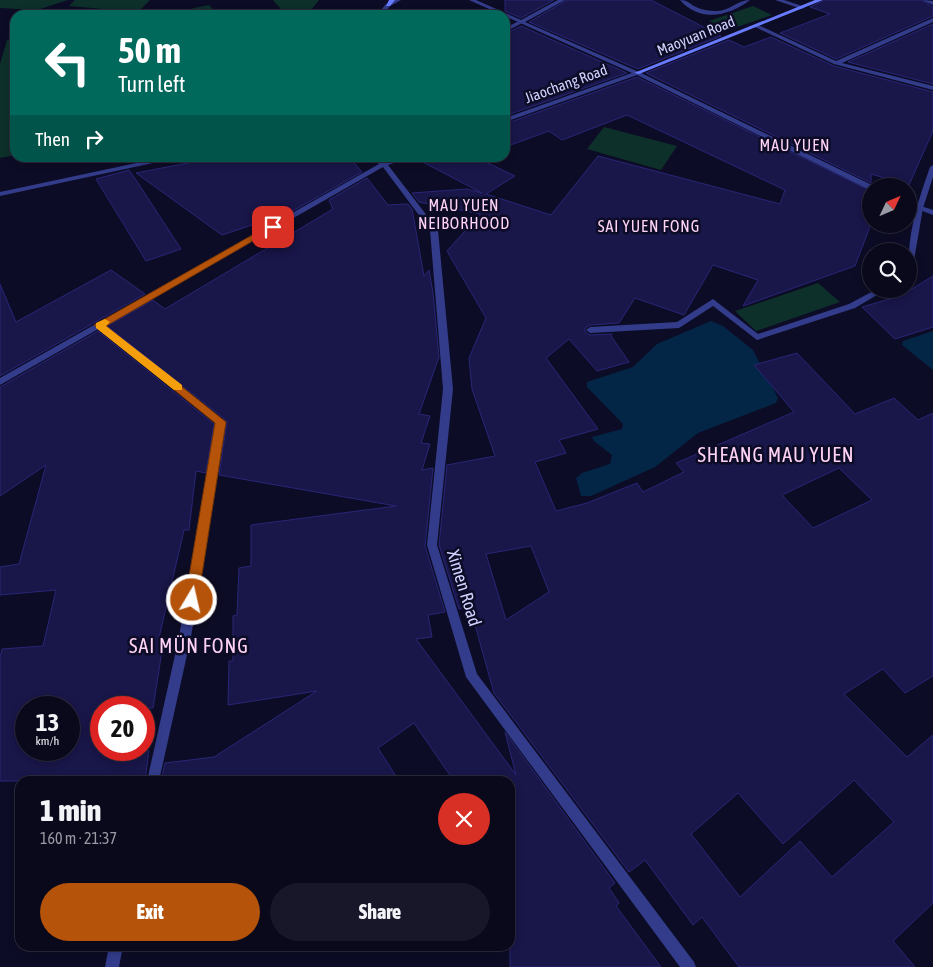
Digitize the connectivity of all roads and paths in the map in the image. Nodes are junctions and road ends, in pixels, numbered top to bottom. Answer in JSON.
{"nodes":[{"id":1,"x":398,"y":0,"type":"edge"},
{"id":2,"x":472,"y":0,"type":"edge"},
{"id":3,"x":562,"y":0,"type":"edge"},
{"id":4,"x":683,"y":0,"type":"edge"},
{"id":5,"x":746,"y":0,"type":"edge"},
{"id":6,"x":778,"y":0,"type":"edge"},
{"id":7,"x":820,"y":0,"type":"edge"},
{"id":8,"x":926,"y":0,"type":"edge"},
{"id":9,"x":390,"y":2,"type":"edge"},
{"id":10,"x":933,"y":3,"type":"edge"},
{"id":11,"x":802,"y":8,"type":"junction"},
{"id":12,"x":494,"y":10,"type":"edge"},
{"id":13,"x":510,"y":17,"type":"edge"},
{"id":14,"x":933,"y":20,"type":"edge"},
{"id":15,"x":521,"y":22,"type":"junction"},
{"id":16,"x":756,"y":26,"type":"junction"},
{"id":17,"x":510,"y":28,"type":"edge"},
{"id":18,"x":836,"y":63,"type":"junction"},
{"id":19,"x":637,"y":73,"type":"junction"},
{"id":20,"x":933,"y":88,"type":"edge"},
{"id":21,"x":510,"y":118,"type":"edge"},
{"id":22,"x":148,"y":162,"type":"edge"},
{"id":23,"x":378,"y":162,"type":"edge"},
{"id":24,"x":381,"y":162,"type":"edge"},
{"id":25,"x":933,"y":167,"type":"edge"},
{"id":26,"x":862,"y":183,"type":"edge"},
{"id":27,"x":0,"y":194,"type":"edge"},
{"id":28,"x":919,"y":208,"type":"junction"},
{"id":29,"x":933,"y":213,"type":"edge"},
{"id":30,"x":913,"y":243,"type":"edge"},
{"id":31,"x":867,"y":298,"type":"edge"},
{"id":32,"x":99,"y":325,"type":"junction"},
{"id":33,"x":590,"y":330,"type":"dead end"},
{"id":34,"x":0,"y":382,"type":"edge"},
{"id":35,"x":154,"y":776,"type":"edge"},
{"id":36,"x":115,"y":951,"type":"edge"},
{"id":37,"x":112,"y":967,"type":"edge"},
{"id":38,"x":689,"y":967,"type":"edge"}],
"edges":[{"from":1,"to":9,"type":"street"},
{"from":2,"to":12,"type":"street"},
{"from":3,"to":15,"type":"street"},
{"from":4,"to":5,"type":"street"},
{"from":6,"to":11,"type":"street"},
{"from":7,"to":11,"type":"street","name":"Maoyuan Road"},
{"from":8,"to":10,"type":"street"},
{"from":11,"to":16,"type":"street","name":"Maoyuan Road"},
{"from":13,"to":15,"type":"street"},
{"from":14,"to":18,"type":"street"},
{"from":15,"to":17,"type":"street"},
{"from":15,"to":19,"type":"street"},
{"from":16,"to":18,"type":"street"},
{"from":16,"to":19,"type":"street","name":"Maoyuan Road"},
{"from":18,"to":20,"type":"street"},
{"from":19,"to":21,"type":"street","name":"Jiaochang Road"},
{"from":19,"to":26,"type":"street"},
{"from":22,"to":27,"type":"street"},
{"from":23,"to":32,"type":"street"},
{"from":24,"to":38,"type":"street","name":"Ximen Road"},
{"from":25,"to":28,"type":"street"},
{"from":28,"to":29,"type":"street"},
{"from":28,"to":30,"type":"street"},
{"from":31,"to":33,"type":"street"},
{"from":32,"to":34,"type":"street"},
{"from":32,"to":35,"type":"street"},
{"from":36,"to":37,"type":"street"}]}
